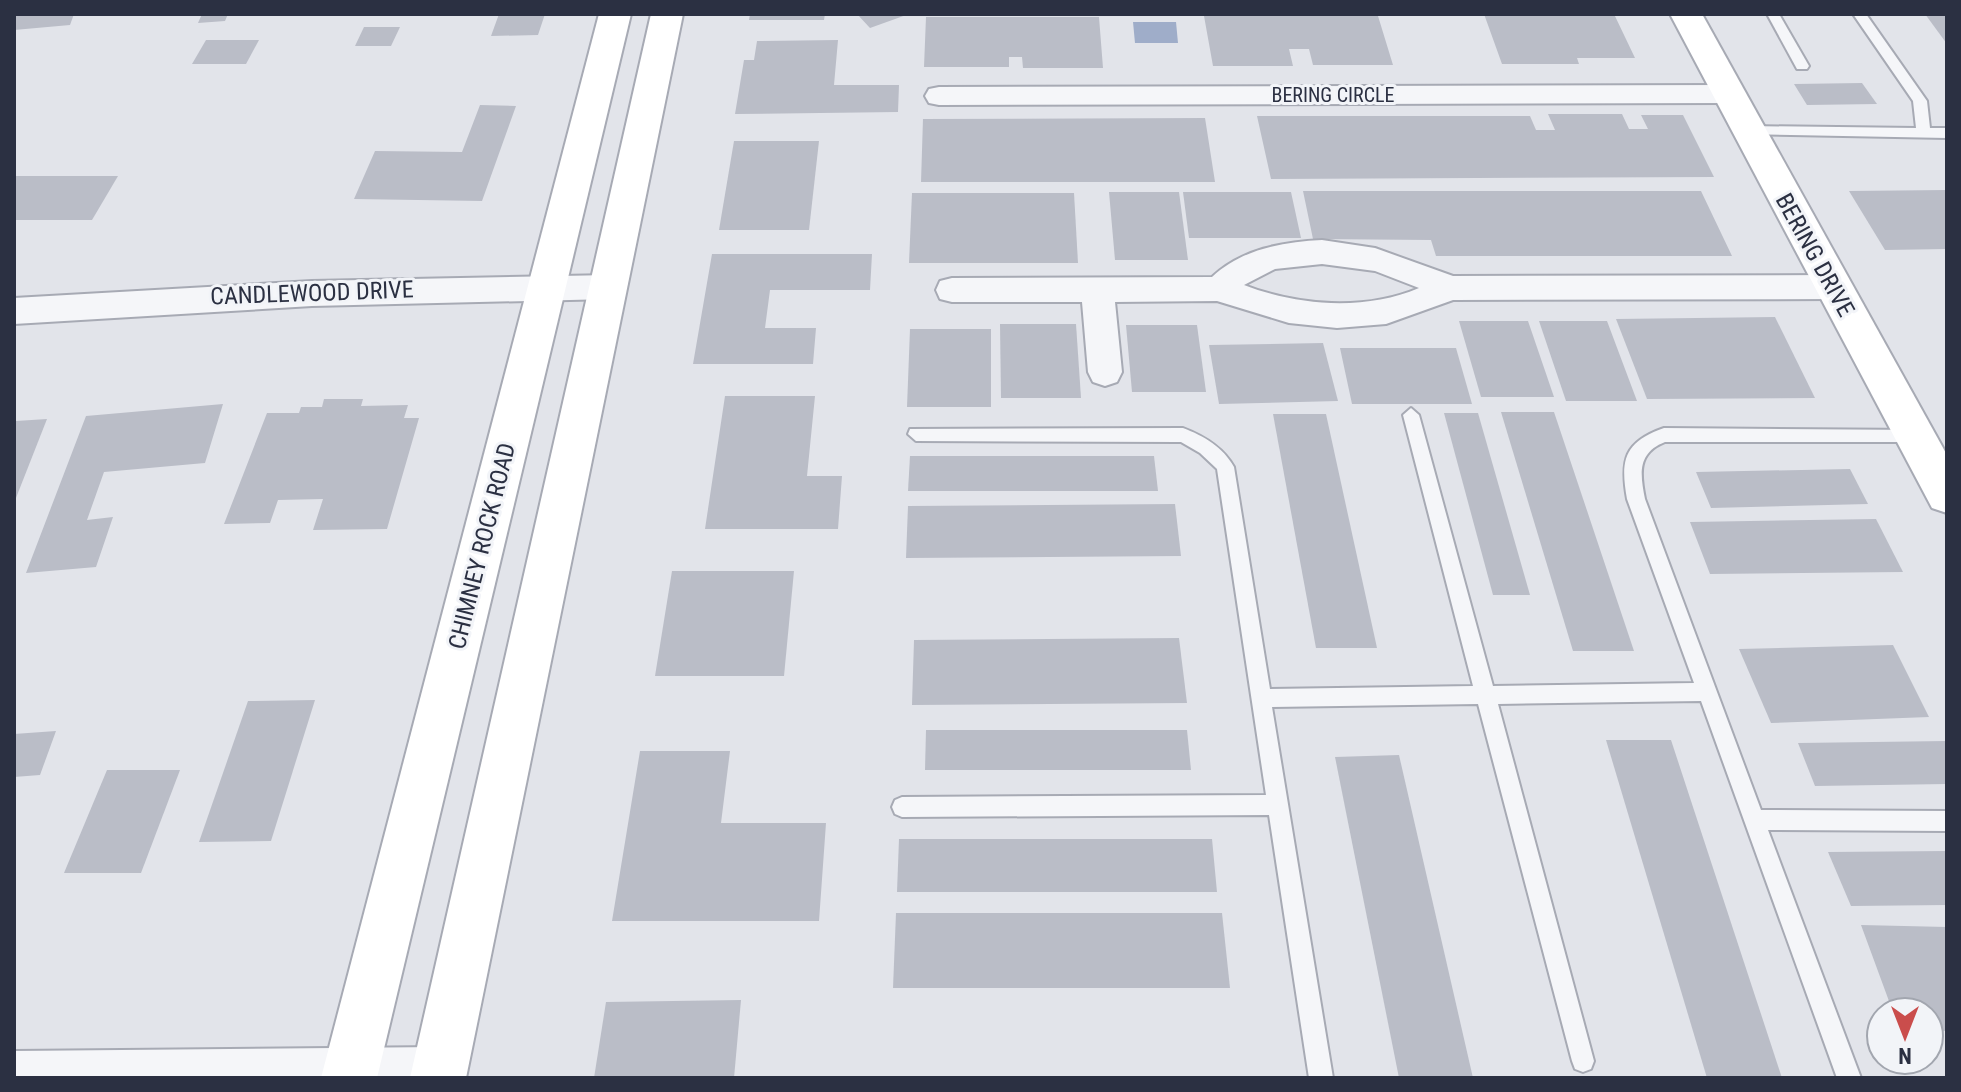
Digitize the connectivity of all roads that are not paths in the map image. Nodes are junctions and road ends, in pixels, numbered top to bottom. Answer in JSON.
{"nodes":[{"id":1,"x":615,"y":14,"type":"edge"},
{"id":2,"x":667,"y":14,"type":"edge"},
{"id":3,"x":1686,"y":14,"type":"edge"},
{"id":4,"x":1773,"y":14,"type":"edge"},
{"id":5,"x":1859,"y":14,"type":"edge"},
{"id":6,"x":1802,"y":66,"type":"dead end"},
{"id":7,"x":1727,"y":94,"type":"junction"},
{"id":8,"x":939,"y":96,"type":"dead end"},
{"id":9,"x":1748,"y":131,"type":"junction"},
{"id":10,"x":1924,"y":133,"type":"junction"},
{"id":11,"x":1947,"y":133,"type":"edge"},
{"id":12,"x":547,"y":287,"type":"junction"},
{"id":13,"x":611,"y":287,"type":"junction"},
{"id":14,"x":1833,"y":287,"type":"junction"},
{"id":15,"x":1449,"y":288,"type":"junction"},
{"id":16,"x":1220,"y":289,"type":"junction"},
{"id":17,"x":952,"y":290,"type":"dead end"},
{"id":18,"x":1097,"y":290,"type":"junction"},
{"id":19,"x":14,"y":311,"type":"edge"},
{"id":20,"x":1105,"y":372,"type":"dead end"},
{"id":21,"x":1411,"y":415,"type":"dead end"},
{"id":22,"x":916,"y":434,"type":"dead end"},
{"id":23,"x":1915,"y":435,"type":"junction"},
{"id":24,"x":1947,"y":495,"type":"edge"},
{"id":25,"x":1707,"y":692,"type":"junction"},
{"id":26,"x":1485,"y":695,"type":"junction"},
{"id":27,"x":1261,"y":698,"type":"junction"},
{"id":28,"x":1278,"y":805,"type":"junction"},
{"id":29,"x":902,"y":807,"type":"dead end"},
{"id":30,"x":1754,"y":820,"type":"junction"},
{"id":31,"x":1947,"y":821,"type":"edge"},
{"id":32,"x":1583,"y":1061,"type":"dead end"},
{"id":33,"x":350,"y":1074,"type":"edge"},
{"id":34,"x":438,"y":1074,"type":"edge"},
{"id":35,"x":14,"y":1075,"type":"edge"},
{"id":36,"x":1321,"y":1078,"type":"edge"},
{"id":37,"x":1849,"y":1078,"type":"edge"}],
"edges":[{"from":1,"to":12,"type":"main road","name":"CHIMNEY ROCK ROAD"},
{"from":2,"to":13,"type":"main road"},
{"from":3,"to":7,"type":"main road","name":"BERING DRIVE"},
{"from":4,"to":6,"type":"lane"},
{"from":5,"to":10,"type":"lane"},
{"from":7,"to":8,"type":"street","name":"BERING CIRCLE"},
{"from":7,"to":9,"type":"main road","name":"BERING DRIVE"},
{"from":9,"to":10,"type":"lane"},
{"from":9,"to":14,"type":"main road","name":"BERING DRIVE"},
{"from":10,"to":11,"type":"lane"},
{"from":12,"to":13,"type":"street","name":"CANDLEWOOD DRIVE"},
{"from":12,"to":19,"type":"street","name":"CANDLEWOOD DRIVE"},
{"from":12,"to":33,"type":"main road","name":"CHIMNEY ROCK ROAD"},
{"from":13,"to":34,"type":"main road"},
{"from":14,"to":15,"type":"street"},
{"from":14,"to":23,"type":"main road","name":"BERING DRIVE"},
{"from":15,"to":16,"type":"street"},
{"from":15,"to":16,"type":"street"},
{"from":16,"to":18,"type":"street"},
{"from":17,"to":18,"type":"street"},
{"from":18,"to":20,"type":"street"},
{"from":21,"to":26,"type":"lane"},
{"from":22,"to":27,"type":"lane"},
{"from":23,"to":24,"type":"main road","name":"BERING DRIVE"},
{"from":23,"to":25,"type":"lane"},
{"from":25,"to":26,"type":"lane"},
{"from":25,"to":30,"type":"lane"},
{"from":26,"to":27,"type":"lane"},
{"from":26,"to":32,"type":"lane"},
{"from":27,"to":28,"type":"lane"},
{"from":28,"to":29,"type":"lane"},
{"from":28,"to":36,"type":"lane"},
{"from":30,"to":31,"type":"lane"},
{"from":30,"to":37,"type":"lane"},
{"from":33,"to":34,"type":"street"},
{"from":33,"to":35,"type":"street"}]}
